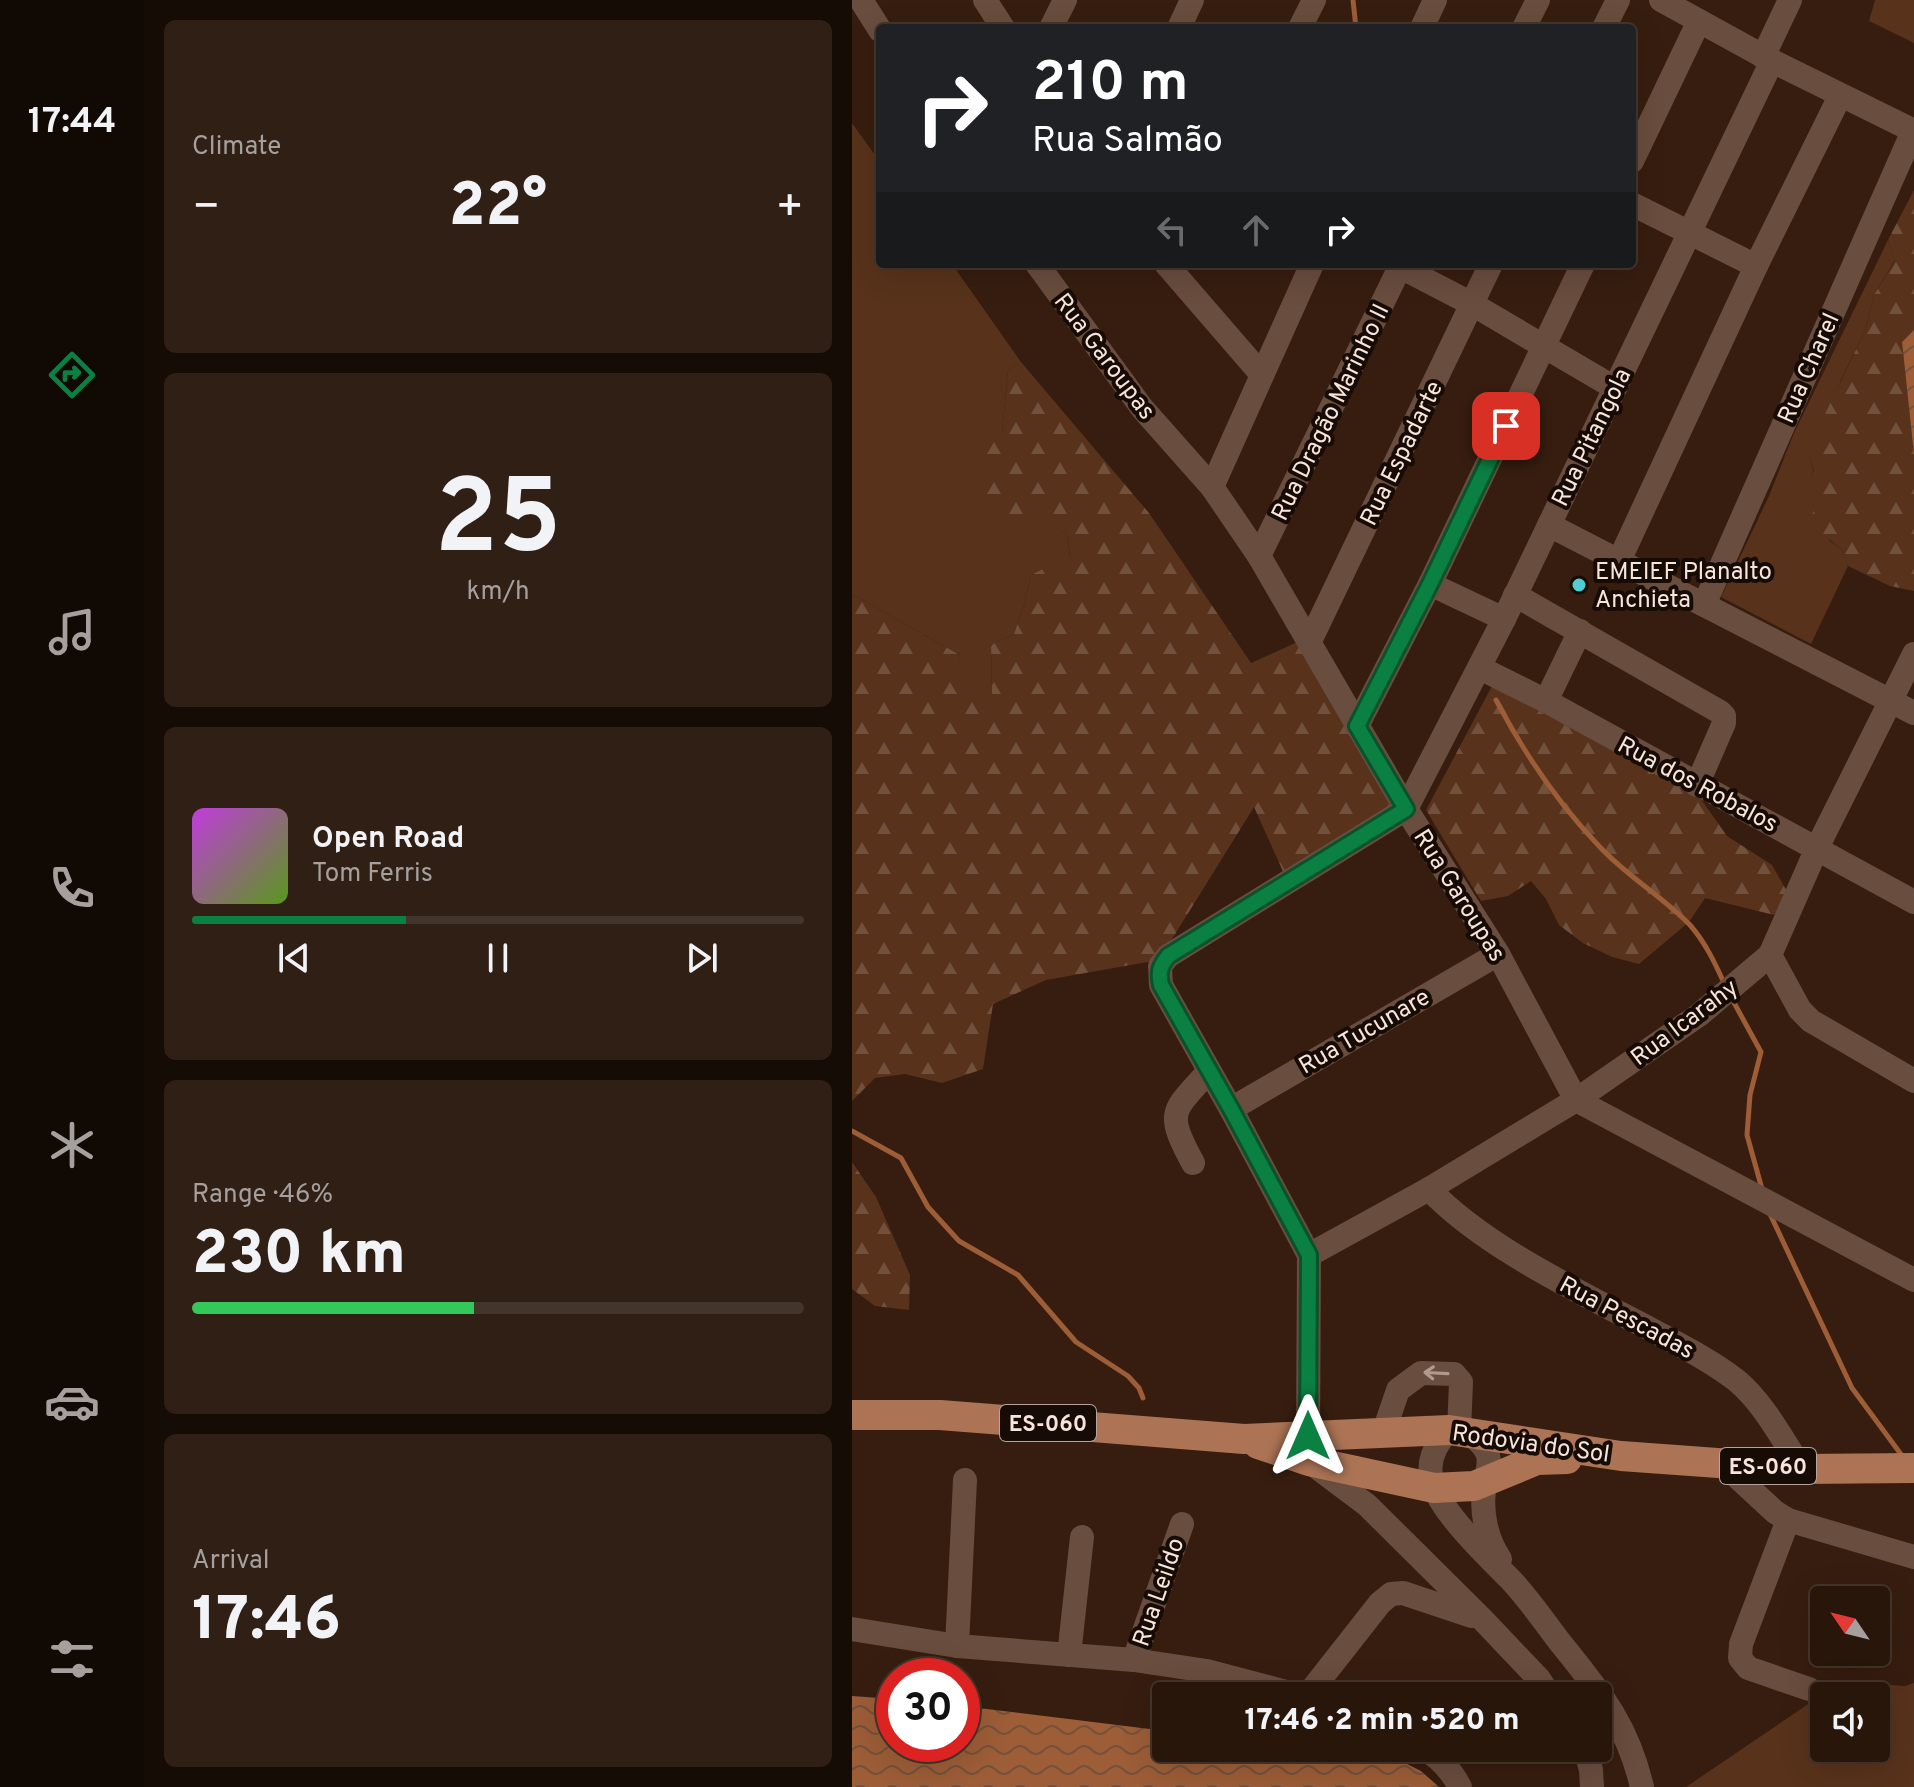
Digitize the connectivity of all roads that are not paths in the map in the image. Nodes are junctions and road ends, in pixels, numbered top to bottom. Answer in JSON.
{"nodes":[{"id":1,"x":861,"y":0,"type":"edge"},
{"id":2,"x":985,"y":0,"type":"edge"},
{"id":3,"x":1065,"y":0,"type":"edge"},
{"id":4,"x":1192,"y":0,"type":"edge"},
{"id":5,"x":1314,"y":0,"type":"edge"},
{"id":6,"x":1435,"y":0,"type":"edge"},
{"id":7,"x":1538,"y":0,"type":"edge"},
{"id":8,"x":1618,"y":0,"type":"edge"},
{"id":9,"x":1661,"y":0,"type":"edge"},
{"id":10,"x":1790,"y":0,"type":"edge"},
{"id":11,"x":1699,"y":21,"type":"junction"},
{"id":12,"x":876,"y":24,"type":"edge"},
{"id":13,"x":1000,"y":24,"type":"edge"},
{"id":14,"x":1053,"y":24,"type":"edge"},
{"id":15,"x":1181,"y":24,"type":"edge"},
{"id":16,"x":1302,"y":24,"type":"edge"},
{"id":17,"x":1424,"y":24,"type":"edge"},
{"id":18,"x":1526,"y":24,"type":"edge"},
{"id":19,"x":1606,"y":24,"type":"edge"},
{"id":20,"x":1767,"y":59,"type":"junction"},
{"id":21,"x":1840,"y":96,"type":"junction"},
{"id":22,"x":1913,"y":131,"type":"edge"},
{"id":23,"x":1636,"y":153,"type":"edge"},
{"id":24,"x":1636,"y":206,"type":"edge"},
{"id":25,"x":1689,"y":234,"type":"junction"},
{"id":26,"x":1756,"y":266,"type":"junction"},
{"id":27,"x":1040,"y":268,"type":"edge"},
{"id":28,"x":1169,"y":268,"type":"edge"},
{"id":29,"x":1310,"y":268,"type":"edge"},
{"id":30,"x":1396,"y":268,"type":"edge"},
{"id":31,"x":1401,"y":268,"type":"edge"},
{"id":32,"x":1489,"y":268,"type":"edge"},
{"id":33,"x":1581,"y":268,"type":"edge"},
{"id":34,"x":1472,"y":304,"type":"junction"},
{"id":35,"x":1544,"y":346,"type":"junction"},
{"id":36,"x":1262,"y":375,"type":"junction"},
{"id":37,"x":1615,"y":388,"type":"junction"},
{"id":38,"x":1212,"y":487,"type":"junction"},
{"id":39,"x":1549,"y":525,"type":"junction"},
{"id":40,"x":1259,"y":556,"type":"junction"},
{"id":41,"x":1619,"y":561,"type":"junction"},
{"id":42,"x":1430,"y":584,"type":"junction"},
{"id":43,"x":1515,"y":595,"type":"junction"},
{"id":44,"x":1704,"y":605,"type":"junction"},
{"id":45,"x":1504,"y":619,"type":"junction"},
{"id":46,"x":1580,"y":631,"type":"junction"},
{"id":47,"x":1310,"y":641,"type":"junction"},
{"id":48,"x":1914,"y":654,"type":"edge"},
{"id":49,"x":1480,"y":668,"type":"junction"},
{"id":50,"x":1892,"y":700,"type":"junction"},
{"id":51,"x":1546,"y":701,"type":"junction"},
{"id":52,"x":1914,"y":713,"type":"edge"},
{"id":53,"x":1357,"y":726,"type":"junction"},
{"id":54,"x":1697,"y":785,"type":"junction"},
{"id":55,"x":1406,"y":809,"type":"junction"},
{"id":56,"x":1817,"y":848,"type":"junction"},
{"id":57,"x":1914,"y":902,"type":"edge"},
{"id":58,"x":1498,"y":954,"type":"junction"},
{"id":59,"x":1770,"y":955,"type":"junction"},
{"id":60,"x":1209,"y":1071,"type":"junction"},
{"id":61,"x":1914,"y":1081,"type":"edge"},
{"id":62,"x":1576,"y":1100,"type":"junction"},
{"id":63,"x":1231,"y":1109,"type":"junction"},
{"id":64,"x":1193,"y":1163,"type":"dead end"},
{"id":65,"x":1429,"y":1189,"type":"junction"},
{"id":66,"x":1309,"y":1255,"type":"junction"},
{"id":67,"x":1914,"y":1280,"type":"edge"},
{"id":68,"x":852,"y":1415,"type":"edge"},
{"id":69,"x":1460,"y":1432,"type":"junction"},
{"id":70,"x":1383,"y":1434,"type":"junction"},
{"id":71,"x":1309,"y":1448,"type":"junction"},
{"id":72,"x":1621,"y":1456,"type":"junction"},
{"id":73,"x":1721,"y":1462,"type":"junction"},
{"id":74,"x":1914,"y":1468,"type":"edge"},
{"id":75,"x":1802,"y":1469,"type":"junction"},
{"id":76,"x":965,"y":1480,"type":"dead end"},
{"id":77,"x":1485,"y":1496,"type":"junction"},
{"id":78,"x":1441,"y":1499,"type":"junction"},
{"id":79,"x":1788,"y":1520,"type":"junction"},
{"id":80,"x":1182,"y":1524,"type":"dead end"},
{"id":81,"x":1082,"y":1537,"type":"dead end"},
{"id":82,"x":1914,"y":1557,"type":"edge"},
{"id":83,"x":1518,"y":1588,"type":"junction"},
{"id":84,"x":1482,"y":1619,"type":"junction"},
{"id":85,"x":852,"y":1629,"type":"edge"},
{"id":86,"x":957,"y":1646,"type":"junction"},
{"id":87,"x":1069,"y":1655,"type":"junction"},
{"id":88,"x":1134,"y":1660,"type":"junction"},
{"id":89,"x":1250,"y":1682,"type":"edge"},
{"id":90,"x":1315,"y":1682,"type":"edge"},
{"id":91,"x":1541,"y":1682,"type":"edge"},
{"id":92,"x":1809,"y":1689,"type":"dead end"},
{"id":93,"x":1442,"y":1762,"type":"edge"},
{"id":94,"x":1589,"y":1762,"type":"edge"},
{"id":95,"x":1460,"y":1787,"type":"edge"},
{"id":96,"x":1592,"y":1787,"type":"edge"},
{"id":97,"x":1642,"y":1787,"type":"edge"}],
"edges":[{"from":1,"to":12,"type":"street"},
{"from":2,"to":13,"type":"street"},
{"from":3,"to":14,"type":"street"},
{"from":4,"to":15,"type":"street"},
{"from":5,"to":16,"type":"street"},
{"from":6,"to":17,"type":"street"},
{"from":7,"to":18,"type":"street"},
{"from":8,"to":19,"type":"street"},
{"from":9,"to":11,"type":"street"},
{"from":10,"to":20,"type":"street","name":"Rua Pitangola"},
{"from":11,"to":20,"type":"street"},
{"from":11,"to":23,"type":"street"},
{"from":20,"to":21,"type":"street"},
{"from":20,"to":25,"type":"street","name":"Rua Pitangola"},
{"from":21,"to":22,"type":"street"},
{"from":21,"to":26,"type":"street"},
{"from":22,"to":44,"type":"street","name":"Rua Charel"},
{"from":24,"to":25,"type":"street"},
{"from":25,"to":26,"type":"street"},
{"from":25,"to":37,"type":"street","name":"Rua Pitangola"},
{"from":26,"to":41,"type":"street"},
{"from":27,"to":38,"type":"street","name":"Rua Garoupas"},
{"from":28,"to":36,"type":"street"},
{"from":29,"to":36,"type":"street"},
{"from":30,"to":40,"type":"street","name":"Rua Dragão Marinho II"},
{"from":31,"to":34,"type":"street"},
{"from":32,"to":34,"type":"street","name":"Rua Espadarte"},
{"from":33,"to":35,"type":"street"},
{"from":34,"to":35,"type":"street"},
{"from":34,"to":47,"type":"street","name":"Rua Espadarte"},
{"from":35,"to":37,"type":"street"},
{"from":35,"to":42,"type":"street"},
{"from":36,"to":38,"type":"street"},
{"from":37,"to":39,"type":"street","name":"Rua Pitangola"},
{"from":38,"to":40,"type":"street","name":"Rua Garoupas"},
{"from":39,"to":41,"type":"street"},
{"from":39,"to":43,"type":"street","name":"Rua Pitangola"},
{"from":40,"to":47,"type":"street","name":"Rua Garoupas"},
{"from":41,"to":44,"type":"street"},
{"from":42,"to":45,"type":"street"},
{"from":42,"to":53,"type":"street"},
{"from":43,"to":45,"type":"street","name":"Rua Pitangola"},
{"from":43,"to":46,"type":"street"},
{"from":44,"to":50,"type":"street"},
{"from":45,"to":49,"type":"street","name":"Rua Pitangola"},
{"from":46,"to":51,"type":"street"},
{"from":46,"to":54,"type":"street"},
{"from":47,"to":53,"type":"street","name":"Rua Garoupas"},
{"from":48,"to":50,"type":"street","name":"Rua Icarahy"},
{"from":49,"to":51,"type":"street","name":"Rua dos Robalos"},
{"from":49,"to":55,"type":"street","name":"Rua Pitangola"},
{"from":50,"to":52,"type":"street"},
{"from":50,"to":56,"type":"street","name":"Rua Icarahy"},
{"from":51,"to":54,"type":"street","name":"Rua dos Robalos"},
{"from":53,"to":55,"type":"street","name":"Rua Garoupas"},
{"from":54,"to":56,"type":"street","name":"Rua dos Robalos"},
{"from":55,"to":58,"type":"street","name":"Rua Garoupas"},
{"from":55,"to":60,"type":"street"},
{"from":56,"to":57,"type":"street","name":"Rua dos Robalos"},
{"from":56,"to":59,"type":"street","name":"Rua Icarahy"},
{"from":58,"to":62,"type":"street","name":"Rua Garoupas"},
{"from":58,"to":63,"type":"street","name":"Rua Tucunare"},
{"from":59,"to":61,"type":"street"},
{"from":59,"to":62,"type":"street","name":"Rua Icarahy"},
{"from":60,"to":63,"type":"street"},
{"from":60,"to":64,"type":"street"},
{"from":62,"to":65,"type":"street","name":"Rua Icarahy"},
{"from":62,"to":67,"type":"street"},
{"from":63,"to":66,"type":"street"},
{"from":65,"to":66,"type":"street","name":"Rua Icarahy"},
{"from":65,"to":75,"type":"street","name":"Rua Pescadas"},
{"from":66,"to":71,"type":"street"},
{"from":68,"to":71,"type":"main road","name":"Rodovia do Sol","number":"ES-060"},
{"from":69,"to":70,"type":"main road","name":"Rodovia do Sol","number":"ES-060"},
{"from":69,"to":70,"type":"street","one_way":true},
{"from":69,"to":72,"type":"main road","name":"Rodovia do Sol","number":"ES-060"},
{"from":69,"to":77,"type":"street"},
{"from":69,"to":78,"type":"street"},
{"from":70,"to":71,"type":"main road","name":"Rodovia do Sol","number":"ES-060"},
{"from":71,"to":78,"type":"main road","name":"Rodovia do Sol","number":"ES-060"},
{"from":71,"to":84,"type":"street"},
{"from":72,"to":73,"type":"main road","number":"ES-060"},
{"from":72,"to":77,"type":"main road","name":"Rodovia do Sol","number":"ES-060"},
{"from":73,"to":75,"type":"main road","number":"ES-060"},
{"from":73,"to":79,"type":"street"},
{"from":74,"to":75,"type":"main road","number":"ES-060"},
{"from":76,"to":86,"type":"street"},
{"from":77,"to":78,"type":"main road","name":"Rodovia do Sol","number":"ES-060"},
{"from":77,"to":83,"type":"street"},
{"from":78,"to":83,"type":"street"},
{"from":79,"to":82,"type":"street"},
{"from":79,"to":92,"type":"street"},
{"from":80,"to":88,"type":"street","name":"Rua Leildo"},
{"from":81,"to":87,"type":"street"},
{"from":83,"to":97,"type":"street"},
{"from":84,"to":90,"type":"street"},
{"from":84,"to":91,"type":"street"},
{"from":85,"to":86,"type":"street"},
{"from":86,"to":87,"type":"street"},
{"from":87,"to":88,"type":"street"},
{"from":88,"to":89,"type":"street"},
{"from":93,"to":95,"type":"street"},
{"from":94,"to":96,"type":"street"}]}
